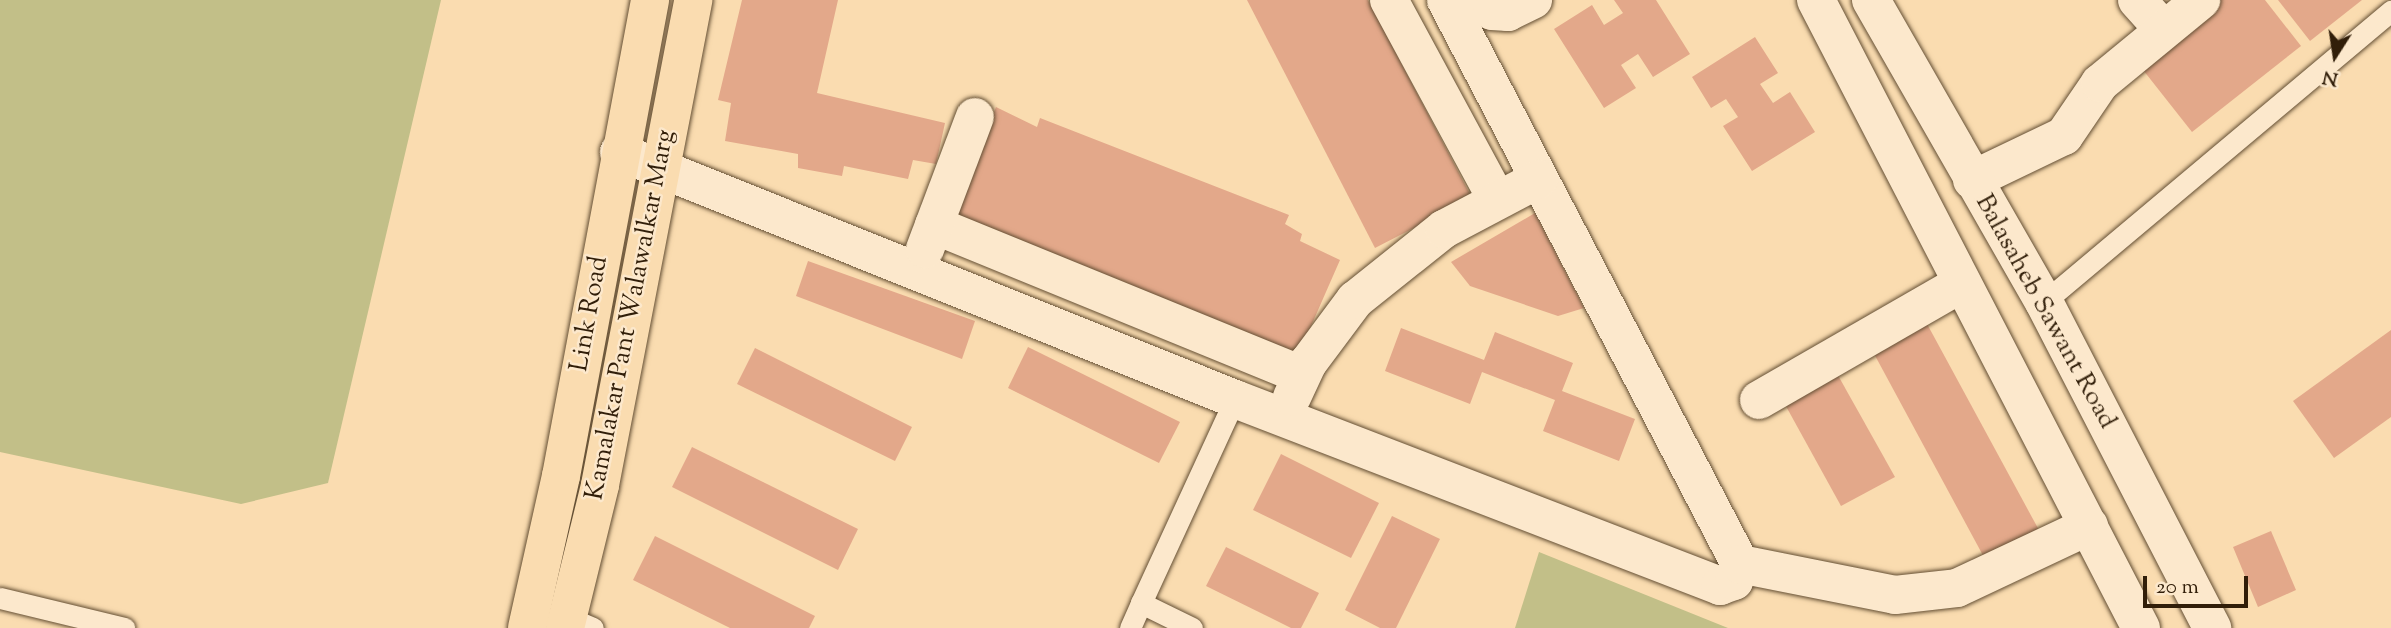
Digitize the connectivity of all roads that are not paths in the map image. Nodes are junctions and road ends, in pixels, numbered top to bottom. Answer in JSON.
{"nodes":[{"id":1,"x":650,"y":0,"type":"edge"},
{"id":2,"x":693,"y":0,"type":"edge"},
{"id":3,"x":1389,"y":0,"type":"edge"},
{"id":4,"x":1446,"y":0,"type":"edge"},
{"id":5,"x":1479,"y":0,"type":"edge"},
{"id":6,"x":1533,"y":0,"type":"edge"},
{"id":7,"x":1816,"y":0,"type":"edge"},
{"id":8,"x":1871,"y":0,"type":"edge"},
{"id":9,"x":2137,"y":0,"type":"edge"},
{"id":10,"x":2201,"y":0,"type":"edge"},
{"id":11,"x":2391,"y":11,"type":"edge"},
{"id":12,"x":2164,"y":30,"type":"junction"},
{"id":13,"x":2381,"y":30,"type":"edge"},
{"id":14,"x":1493,"y":90,"type":"junction"},
{"id":15,"x":1450,"y":113,"type":"junction"},
{"id":16,"x":975,"y":117,"type":"dead end"},
{"id":17,"x":619,"y":152,"type":"junction"},
{"id":18,"x":660,"y":166,"type":"junction"},
{"id":19,"x":1539,"y":179,"type":"junction"},
{"id":20,"x":1972,"y":180,"type":"junction"},
{"id":21,"x":1497,"y":200,"type":"junction"},
{"id":22,"x":934,"y":225,"type":"junction"},
{"id":23,"x":917,"y":271,"type":"junction"},
{"id":24,"x":1961,"y":284,"type":"junction"},
{"id":25,"x":2043,"y":302,"type":"junction"},
{"id":26,"x":1253,"y":356,"type":"junction"},
{"id":27,"x":1301,"y":375,"type":"junction"},
{"id":28,"x":1235,"y":399,"type":"junction"},
{"id":29,"x":1759,"y":400,"type":"dead end"},
{"id":30,"x":1283,"y":418,"type":"junction"},
{"id":31,"x":2089,"y":526,"type":"junction"},
{"id":32,"x":1740,"y":564,"type":"junction"},
{"id":33,"x":0,"y":598,"type":"edge"},
{"id":34,"x":1141,"y":603,"type":"junction"},
{"id":35,"x":575,"y":625,"type":"edge"},
{"id":36,"x":124,"y":628,"type":"edge"},
{"id":37,"x":527,"y":628,"type":"edge"},
{"id":38,"x":1130,"y":628,"type":"edge"},
{"id":39,"x":1192,"y":628,"type":"edge"},
{"id":40,"x":2141,"y":628,"type":"edge"},
{"id":41,"x":2212,"y":628,"type":"edge"}],
"edges":[{"from":1,"to":17,"type":"main road","name":"Link Road"},
{"from":2,"to":18,"type":"main road","name":"Kamalakar Pant Walawalkar Marg"},
{"from":3,"to":15,"type":"street"},
{"from":4,"to":14,"type":"street"},
{"from":5,"to":6,"type":"street"},
{"from":7,"to":24,"type":"street"},
{"from":8,"to":20,"type":"street","name":"Balasaheb Sawant Road"},
{"from":9,"to":12,"type":"street"},
{"from":10,"to":12,"type":"street"},
{"from":11,"to":13,"type":"lane"},
{"from":12,"to":20,"type":"street"},
{"from":13,"to":25,"type":"lane"},
{"from":14,"to":15,"type":"street"},
{"from":14,"to":19,"type":"street"},
{"from":15,"to":21,"type":"street"},
{"from":16,"to":22,"type":"street"},
{"from":17,"to":18,"type":"street"},
{"from":17,"to":37,"type":"main road","name":"Link Road"},
{"from":18,"to":23,"type":"street"},
{"from":18,"to":35,"type":"main road","name":"Kamalakar Pant Walawalkar Marg"},
{"from":19,"to":21,"type":"street"},
{"from":19,"to":32,"type":"street"},
{"from":20,"to":25,"type":"street","name":"Balasaheb Sawant Road"},
{"from":21,"to":27,"type":"street"},
{"from":22,"to":23,"type":"street"},
{"from":22,"to":26,"type":"street"},
{"from":23,"to":28,"type":"street"},
{"from":24,"to":29,"type":"street"},
{"from":24,"to":31,"type":"street"},
{"from":25,"to":41,"type":"street","name":"Balasaheb Sawant Road"},
{"from":26,"to":27,"type":"street"},
{"from":26,"to":28,"type":"street"},
{"from":27,"to":30,"type":"street"},
{"from":28,"to":30,"type":"street"},
{"from":28,"to":34,"type":"lane"},
{"from":30,"to":32,"type":"street"},
{"from":31,"to":32,"type":"street"},
{"from":31,"to":40,"type":"street"},
{"from":33,"to":36,"type":"lane"},
{"from":34,"to":38,"type":"lane"},
{"from":34,"to":39,"type":"lane"}]}
